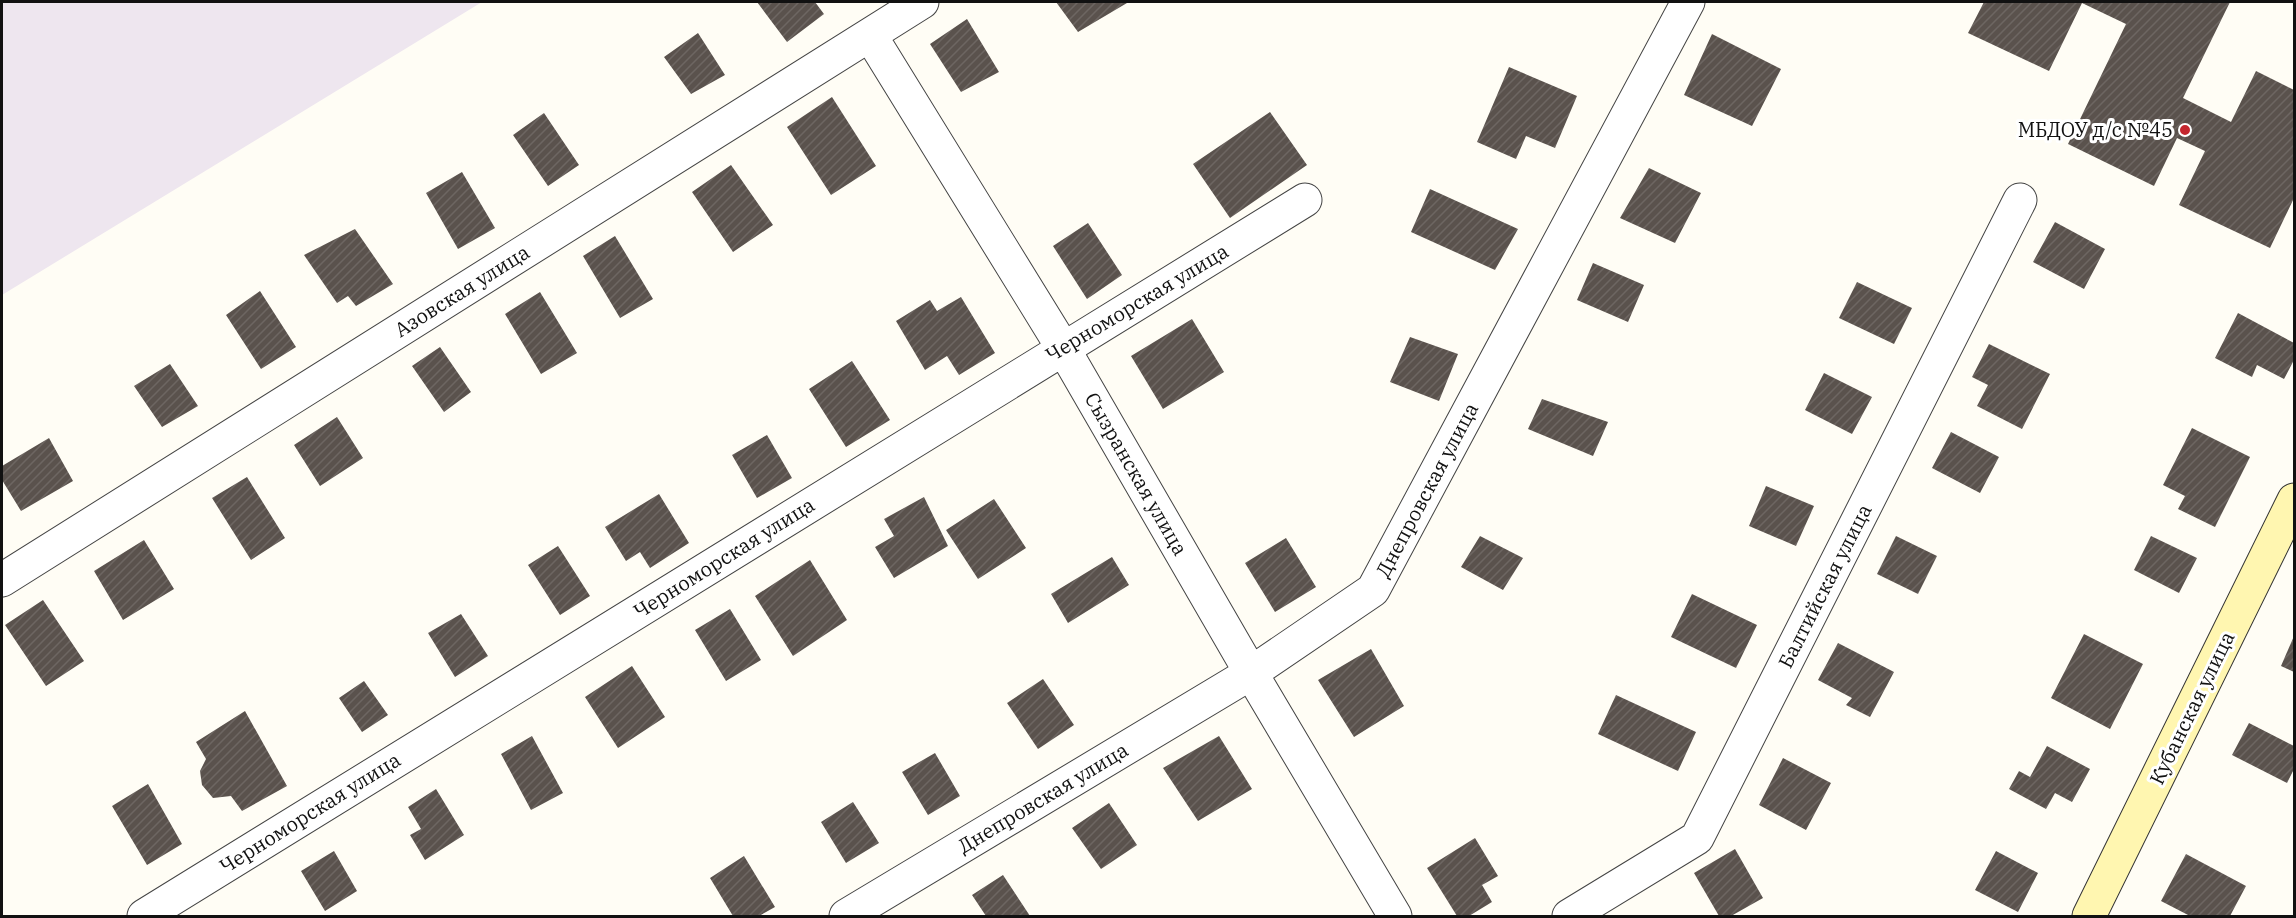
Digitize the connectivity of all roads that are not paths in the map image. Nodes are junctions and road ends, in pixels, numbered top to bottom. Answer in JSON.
{"nodes":[{"id":1,"x":922,"y":2,"type":"edge"},
{"id":2,"x":1688,"y":2,"type":"edge"},
{"id":3,"x":870,"y":35,"type":"junction"},
{"id":4,"x":1305,"y":200,"type":"dead end"},
{"id":5,"x":2020,"y":200,"type":"dead end"},
{"id":6,"x":1064,"y":348,"type":"junction"},
{"id":7,"x":2295,"y":500,"type":"edge"},
{"id":8,"x":2,"y":580,"type":"edge"},
{"id":9,"x":1251,"y":673,"type":"junction"},
{"id":10,"x":144,"y":916,"type":"edge"},
{"id":11,"x":846,"y":916,"type":"edge"},
{"id":12,"x":1395,"y":916,"type":"edge"},
{"id":13,"x":1569,"y":916,"type":"edge"},
{"id":14,"x":2089,"y":916,"type":"edge"}],
"edges":[{"from":1,"to":3,"type":"street","name":"Азовская улица"},
{"from":2,"to":9,"type":"street","name":"Днепровская улица"},
{"from":3,"to":6,"type":"street","name":"Сызранская улица"},
{"from":3,"to":8,"type":"street","name":"Азовская улица"},
{"from":4,"to":6,"type":"street","name":"Черноморская улица"},
{"from":5,"to":13,"type":"street","name":"Балтийская улица"},
{"from":6,"to":9,"type":"street","name":"Сызранская улица"},
{"from":6,"to":10,"type":"street","name":"Черноморская улица"},
{"from":7,"to":14,"type":"street","name":"Кубанская улица"},
{"from":9,"to":11,"type":"street","name":"Днепровская улица"},
{"from":9,"to":12,"type":"street","name":"Сызранская улица"}]}
